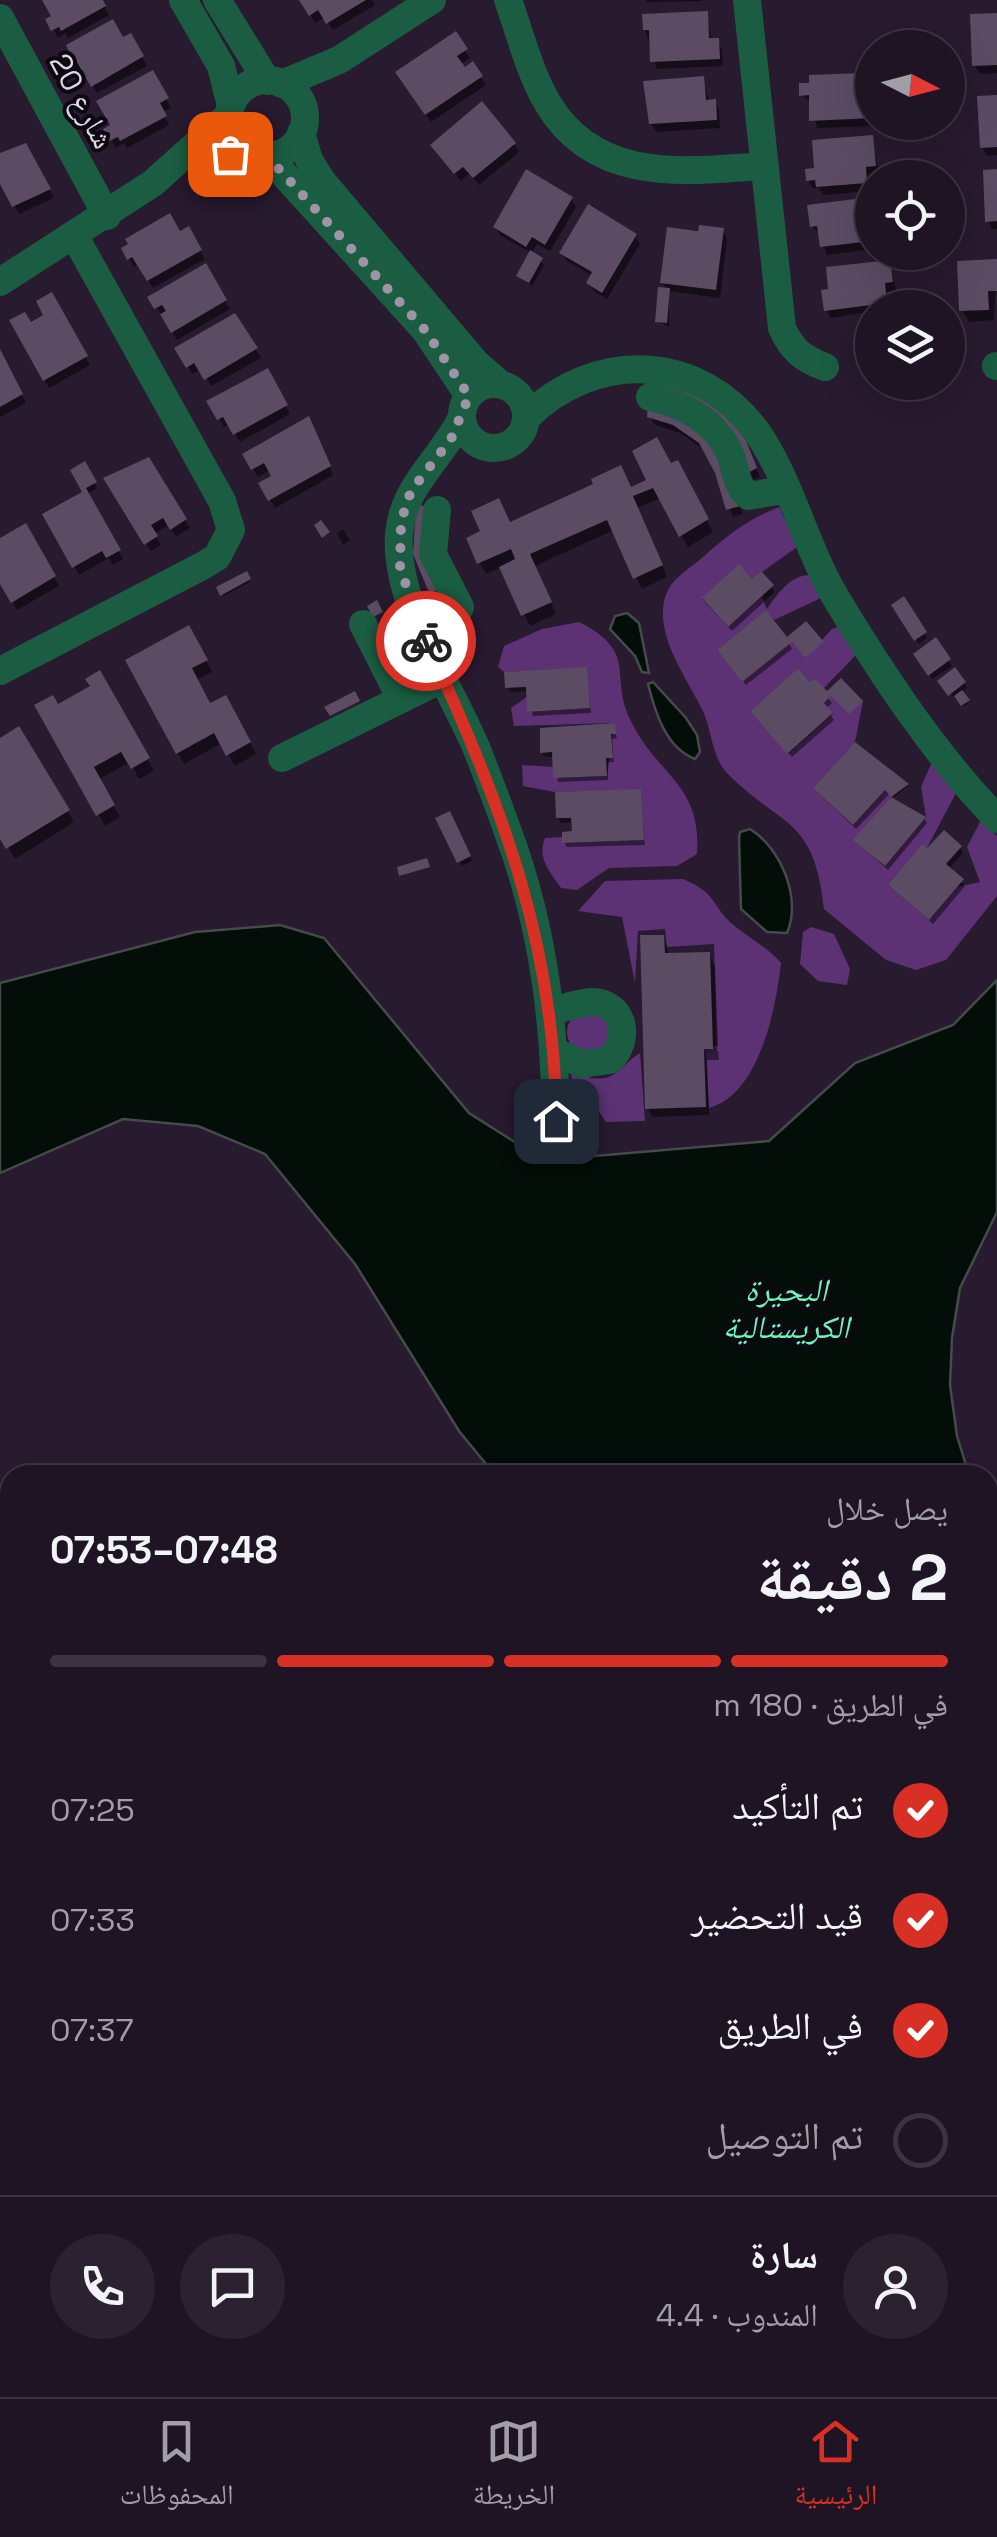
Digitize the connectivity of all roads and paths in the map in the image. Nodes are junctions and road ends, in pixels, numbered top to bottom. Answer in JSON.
{"nodes":[{"id":1,"x":183,"y":0,"type":"edge"},
{"id":2,"x":218,"y":0,"type":"edge"},
{"id":3,"x":508,"y":0,"type":"edge"},
{"id":4,"x":748,"y":0,"type":"edge"},
{"id":5,"x":429,"y":1,"type":"edge"},
{"id":6,"x":0,"y":18,"type":"edge"},
{"id":7,"x":339,"y":60,"type":"junction"},
{"id":8,"x":275,"y":82,"type":"junction"},
{"id":9,"x":230,"y":110,"type":"junction"},
{"id":10,"x":303,"y":124,"type":"junction"},
{"id":11,"x":256,"y":155,"type":"junction"},
{"id":12,"x":183,"y":160,"type":"junction"},
{"id":13,"x":762,"y":166,"type":"junction"},
{"id":14,"x":107,"y":216,"type":"junction"},
{"id":15,"x":75,"y":238,"type":"junction"},
{"id":16,"x":0,"y":282,"type":"edge"},
{"id":17,"x":825,"y":366,"type":"dead end"},
{"id":18,"x":650,"y":397,"type":"dead end"},
{"id":19,"x":514,"y":398,"type":"junction"},
{"id":20,"x":465,"y":406,"type":"junction"},
{"id":21,"x":476,"y":443,"type":"junction"},
{"id":22,"x":437,"y":459,"type":"junction"},
{"id":23,"x":784,"y":490,"type":"junction"},
{"id":24,"x":437,"y":510,"type":"dead end"},
{"id":25,"x":362,"y":624,"type":"dead end"},
{"id":26,"x":426,"y":641,"type":"junction"},
{"id":27,"x":0,"y":671,"type":"edge"},
{"id":28,"x":444,"y":678,"type":"junction"},
{"id":29,"x":402,"y":699,"type":"junction"},
{"id":30,"x":282,"y":758,"type":"dead end"},
{"id":31,"x":997,"y":820,"type":"edge"},
{"id":32,"x":552,"y":1010,"type":"junction"},
{"id":33,"x":556,"y":1052,"type":"junction"},
{"id":34,"x":556,"y":1138,"type":"dead end"}],
"edges":[{"from":1,"to":9,"type":"street"},
{"from":2,"to":8,"type":"street"},
{"from":3,"to":13,"type":"street"},
{"from":4,"to":13,"type":"street"},
{"from":5,"to":7,"type":"street"},
{"from":6,"to":14,"type":"street","name":"شارع 20"},
{"from":7,"to":8,"type":"street"},
{"from":7,"to":10,"type":"street"},
{"from":8,"to":9,"type":"street"},
{"from":8,"to":10,"type":"street"},
{"from":9,"to":11,"type":"street"},
{"from":9,"to":12,"type":"street"},
{"from":10,"to":11,"type":"street"},
{"from":10,"to":19,"type":"street"},
{"from":11,"to":12,"type":"street"},
{"from":11,"to":20,"type":"street"},
{"from":12,"to":14,"type":"street"},
{"from":13,"to":17,"type":"street"},
{"from":14,"to":15,"type":"street"},
{"from":15,"to":16,"type":"street"},
{"from":15,"to":27,"type":"street"},
{"from":18,"to":23,"type":"street"},
{"from":19,"to":20,"type":"street"},
{"from":19,"to":21,"type":"street"},
{"from":19,"to":23,"type":"street"},
{"from":20,"to":21,"type":"street"},
{"from":20,"to":22,"type":"street"},
{"from":21,"to":22,"type":"street"},
{"from":22,"to":26,"type":"street"},
{"from":23,"to":31,"type":"street"},
{"from":24,"to":26,"type":"street"},
{"from":25,"to":29,"type":"street"},
{"from":26,"to":28,"type":"street"},
{"from":28,"to":29,"type":"street"},
{"from":28,"to":32,"type":"street"},
{"from":29,"to":30,"type":"street"},
{"from":32,"to":33,"type":"street"},
{"from":32,"to":33,"type":"street"},
{"from":33,"to":34,"type":"street"}]}
